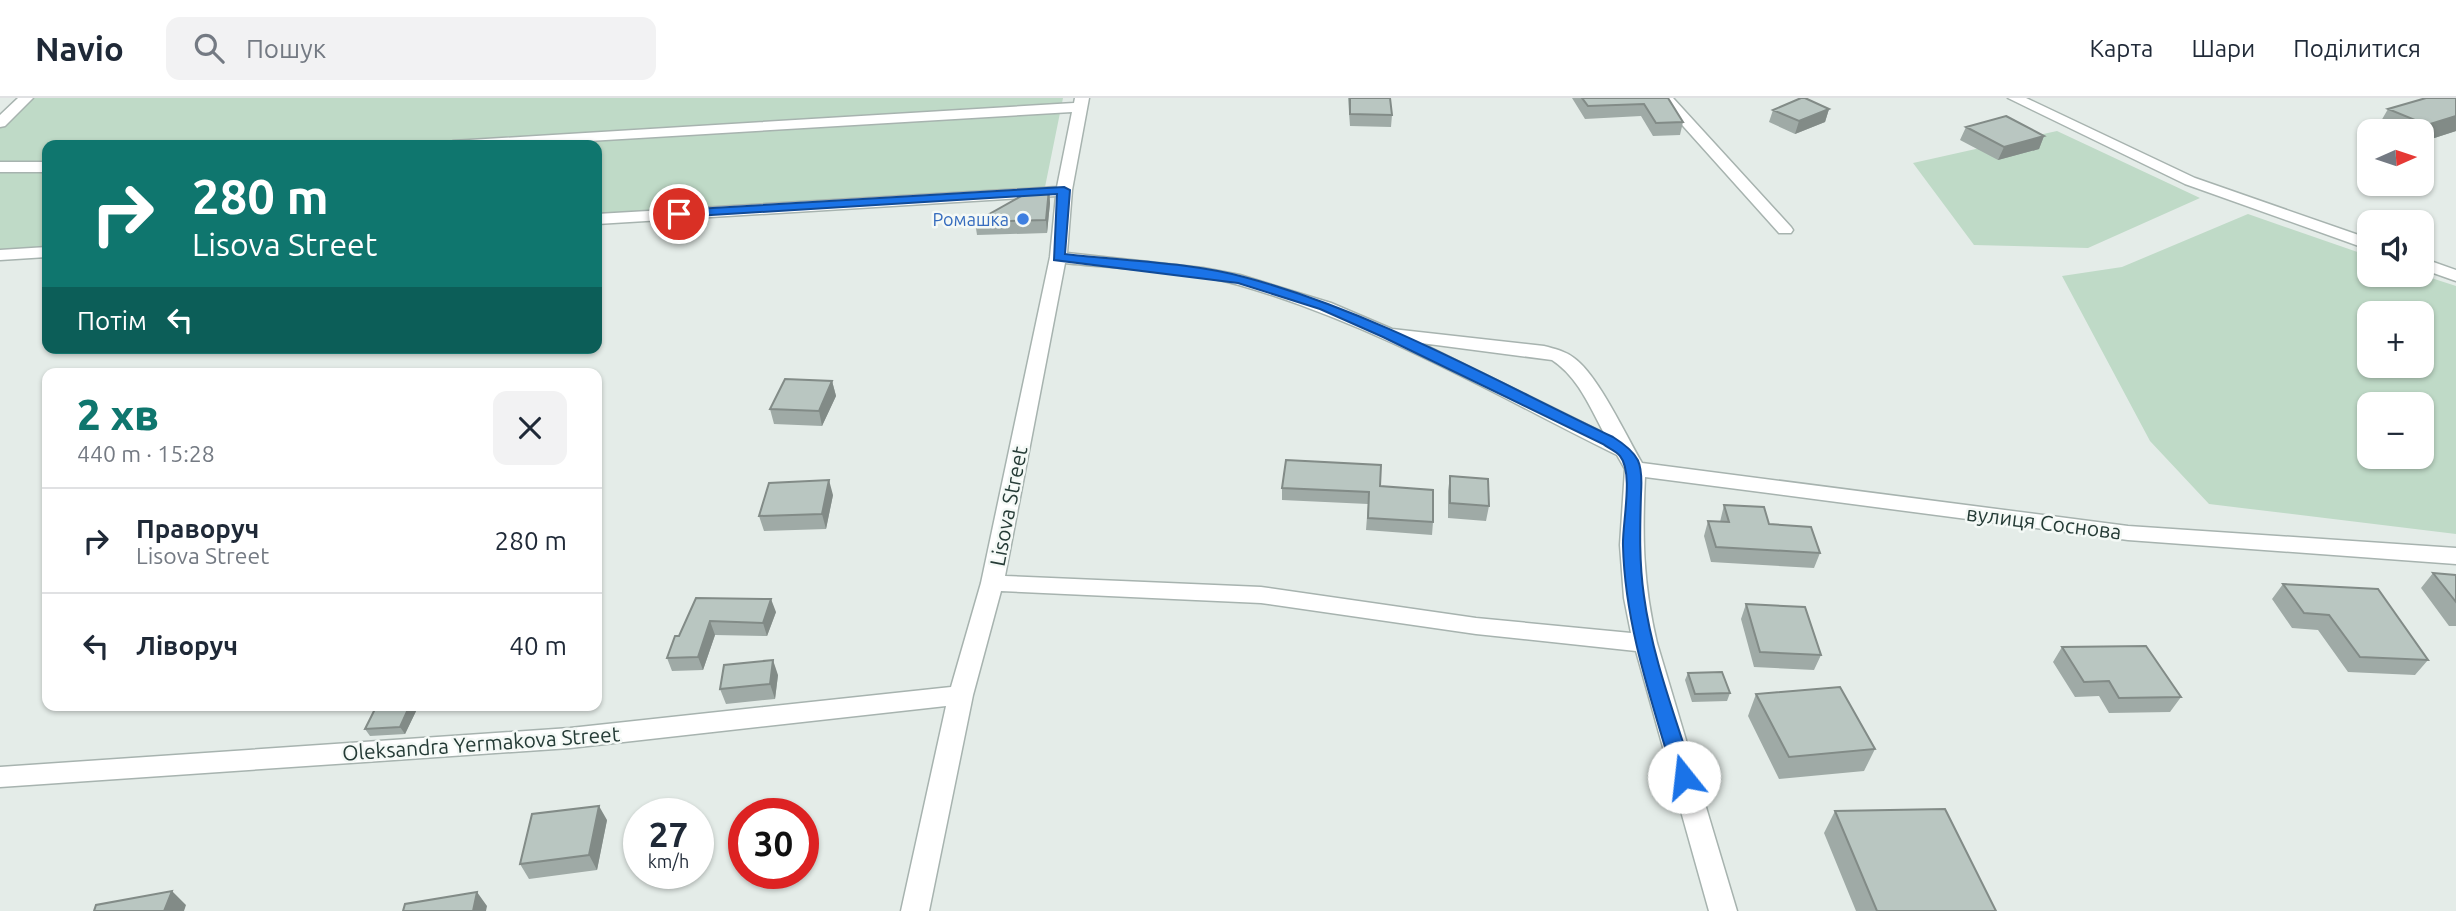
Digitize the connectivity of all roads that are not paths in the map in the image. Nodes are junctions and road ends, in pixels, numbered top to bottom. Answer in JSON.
{"nodes":[{"id":1,"x":26,"y":98,"type":"edge"},
{"id":2,"x":1665,"y":98,"type":"edge"},
{"id":3,"x":2015,"y":98,"type":"edge"},
{"id":4,"x":1081,"y":102,"type":"edge"},
{"id":5,"x":0,"y":123,"type":"edge"},
{"id":6,"x":526,"y":140,"type":"edge"},
{"id":7,"x":0,"y":167,"type":"edge"},
{"id":8,"x":42,"y":167,"type":"edge"},
{"id":9,"x":1064,"y":190,"type":"junction"},
{"id":10,"x":602,"y":219,"type":"edge"},
{"id":11,"x":1785,"y":230,"type":"dead end"},
{"id":12,"x":2357,"y":240,"type":"edge"},
{"id":13,"x":42,"y":252,"type":"edge"},
{"id":14,"x":0,"y":255,"type":"edge"},
{"id":15,"x":1058,"y":257,"type":"junction"},
{"id":16,"x":2434,"y":268,"type":"edge"},
{"id":17,"x":2456,"y":275,"type":"edge"},
{"id":18,"x":1388,"y":334,"type":"junction"},
{"id":19,"x":1630,"y":461,"type":"junction"},
{"id":20,"x":2456,"y":556,"type":"edge"},
{"id":21,"x":992,"y":583,"type":"junction"},
{"id":22,"x":1645,"y":643,"type":"junction"},
{"id":23,"x":961,"y":695,"type":"junction"},
{"id":24,"x":0,"y":777,"type":"edge"},
{"id":25,"x":915,"y":911,"type":"edge"},
{"id":26,"x":1723,"y":911,"type":"edge"}],
"edges":[{"from":1,"to":5,"type":"street"},
{"from":2,"to":11,"type":"street"},
{"from":3,"to":12,"type":"street"},
{"from":4,"to":6,"type":"street"},
{"from":4,"to":9,"type":"street","name":"Lisova Street"},
{"from":7,"to":8,"type":"street"},
{"from":9,"to":10,"type":"street"},
{"from":9,"to":15,"type":"street","name":"Lisova Street"},
{"from":13,"to":14,"type":"street"},
{"from":15,"to":18,"type":"street"},
{"from":15,"to":21,"type":"street","name":"Lisova Street"},
{"from":16,"to":17,"type":"street"},
{"from":18,"to":19,"type":"street"},
{"from":18,"to":19,"type":"street"},
{"from":19,"to":20,"type":"street","name":"вулиця Соснова"},
{"from":19,"to":22,"type":"street"},
{"from":21,"to":22,"type":"street"},
{"from":21,"to":23,"type":"street","name":"Lisova Street"},
{"from":22,"to":26,"type":"street"},
{"from":23,"to":24,"type":"street","name":"Oleksandra Yermakova Street"},
{"from":23,"to":25,"type":"street","name":"Lisova Street"}]}
